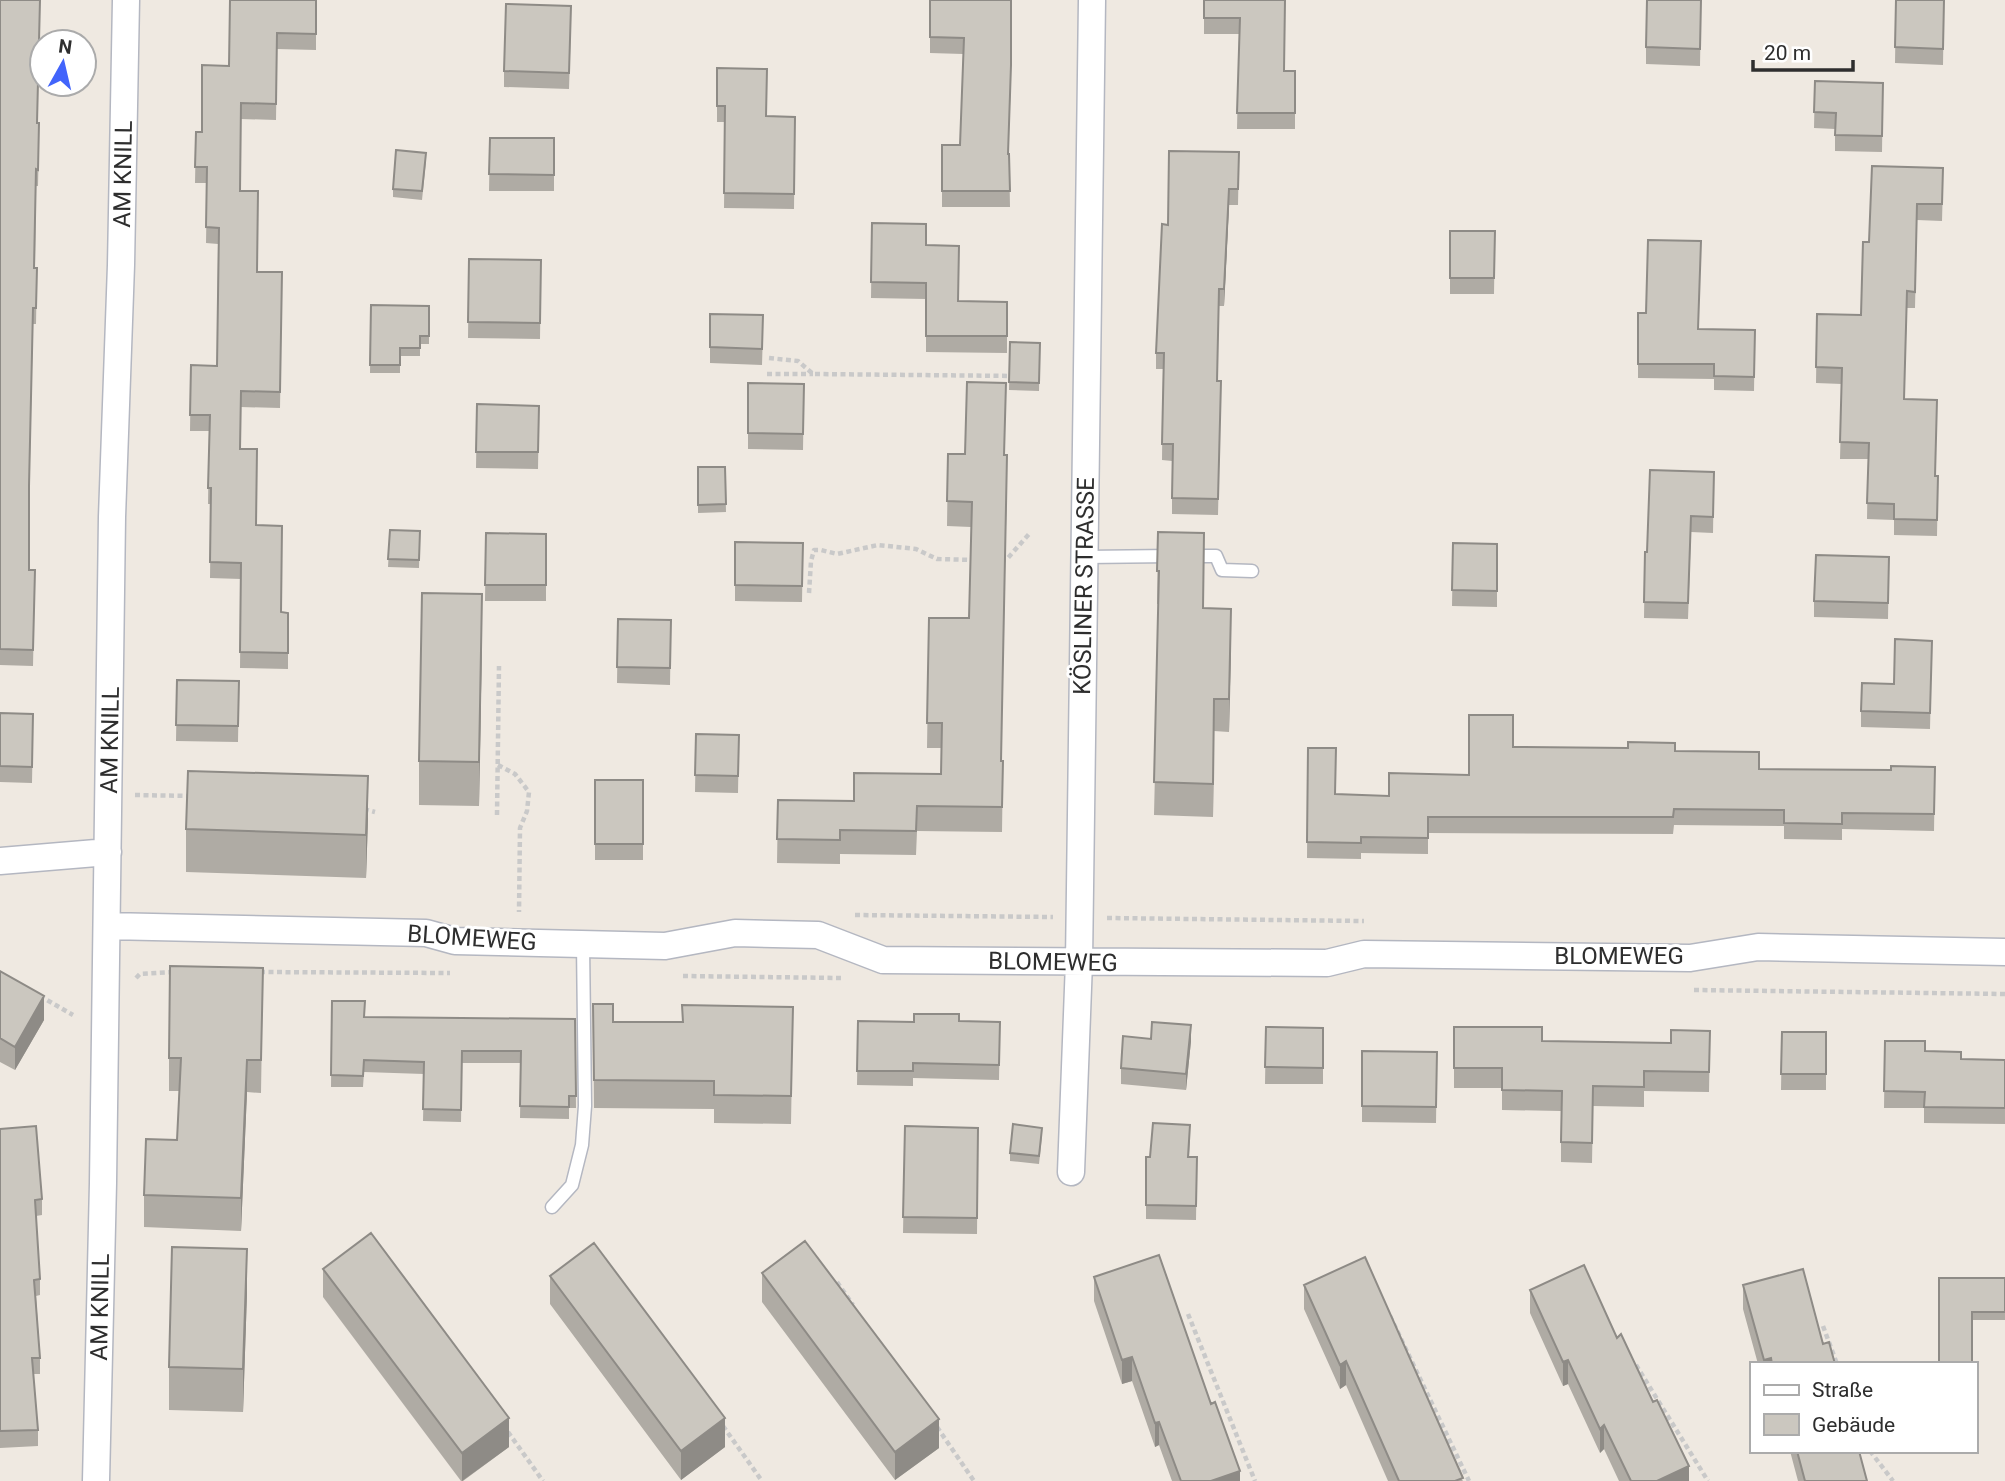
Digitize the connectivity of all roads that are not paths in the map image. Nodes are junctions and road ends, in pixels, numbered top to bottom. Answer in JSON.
{"nodes":[{"id":1,"x":126,"y":0,"type":"edge"},
{"id":2,"x":1092,"y":0,"type":"edge"},
{"id":3,"x":1085,"y":557,"type":"junction"},
{"id":4,"x":1252,"y":571,"type":"dead end"},
{"id":5,"x":108,"y":852,"type":"junction"},
{"id":6,"x":0,"y":861,"type":"edge"},
{"id":7,"x":107,"y":926,"type":"junction"},
{"id":8,"x":583,"y":944,"type":"junction"},
{"id":9,"x":2005,"y":952,"type":"edge"},
{"id":10,"x":1079,"y":962,"type":"junction"},
{"id":11,"x":1071,"y":1172,"type":"dead end"},
{"id":12,"x":552,"y":1207,"type":"dead end"},
{"id":13,"x":96,"y":1481,"type":"edge"}],
"edges":[{"from":1,"to":5,"type":"street","name":"AM KNILL"},
{"from":2,"to":3,"type":"street","name":"KÖSLINER STRASSE"},
{"from":3,"to":4,"type":"lane"},
{"from":3,"to":10,"type":"street","name":"KÖSLINER STRASSE"},
{"from":5,"to":6,"type":"street"},
{"from":5,"to":7,"type":"street","name":"AM KNILL"},
{"from":7,"to":8,"type":"street","name":"BLOMEWEG"},
{"from":7,"to":13,"type":"street","name":"AM KNILL"},
{"from":8,"to":10,"type":"street","name":"BLOMEWEG"},
{"from":8,"to":12,"type":"lane"},
{"from":9,"to":10,"type":"street","name":"BLOMEWEG"},
{"from":10,"to":11,"type":"street","name":"KÖSLINER STRASSE"}]}
